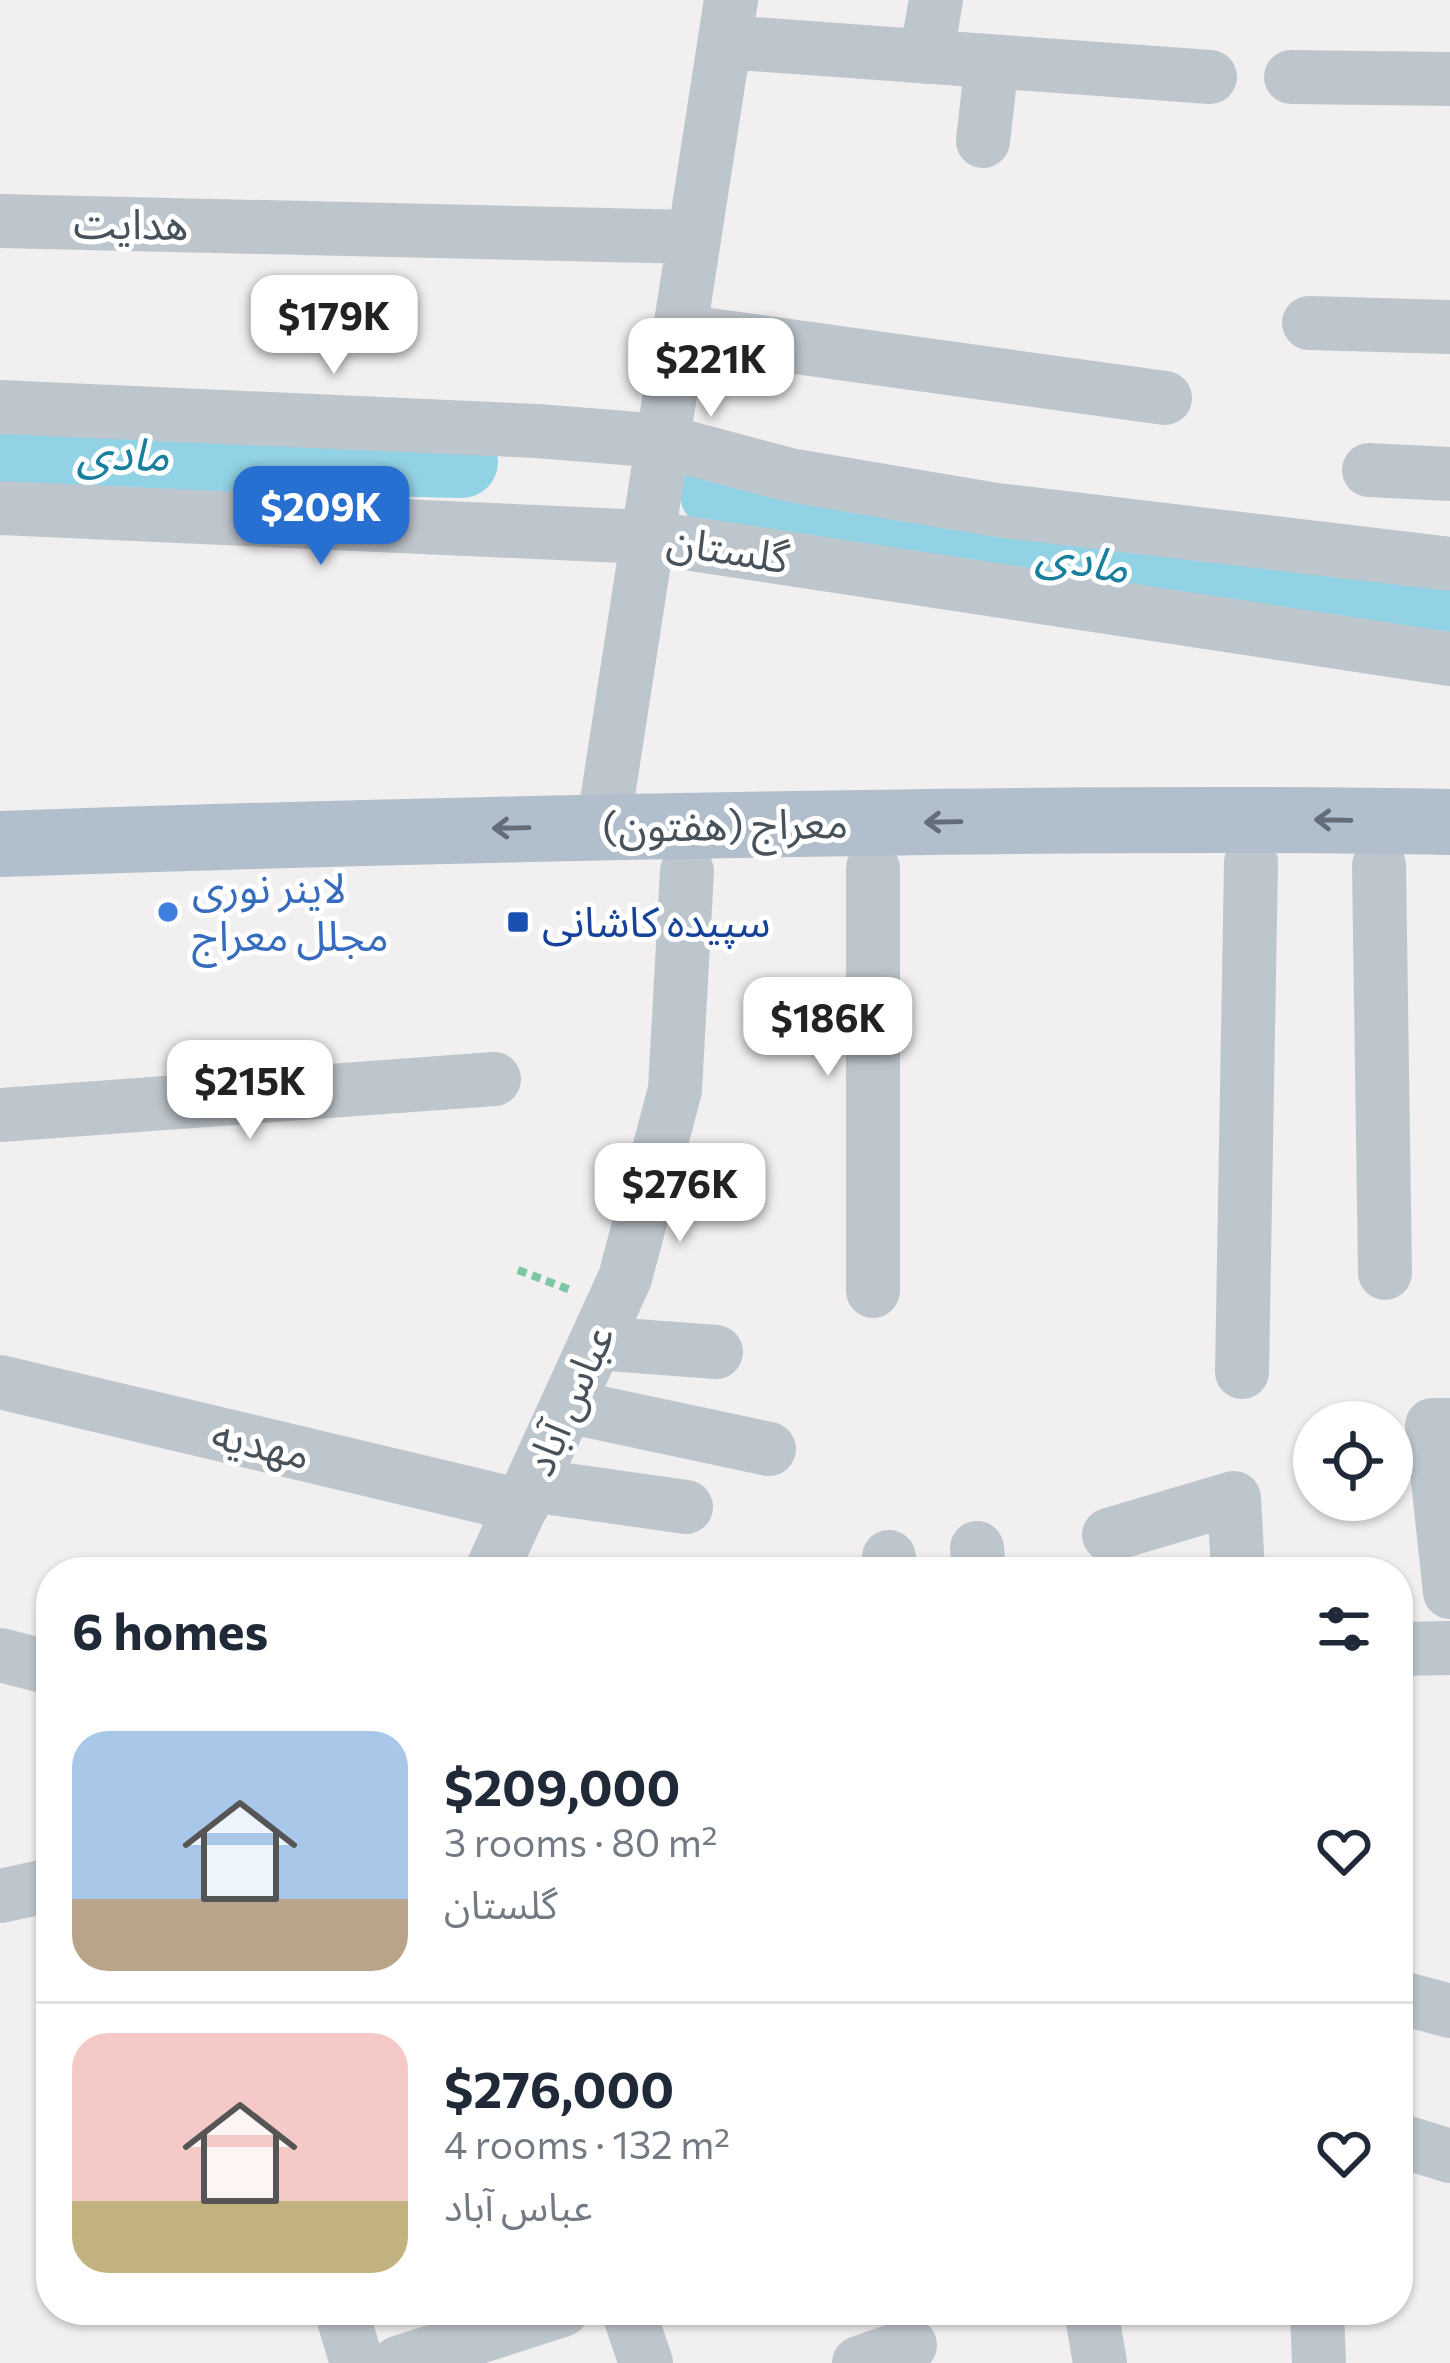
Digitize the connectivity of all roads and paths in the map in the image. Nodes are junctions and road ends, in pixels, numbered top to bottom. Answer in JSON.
{"nodes":[{"id":1,"x":936,"y":0,"type":"edge"},
{"id":2,"x":728,"y":21,"type":"edge"},
{"id":3,"x":926,"y":57,"type":"junction"},
{"id":4,"x":992,"y":61,"type":"junction"},
{"id":5,"x":1210,"y":77,"type":"dead end"},
{"id":6,"x":1291,"y":77,"type":"dead end"},
{"id":7,"x":1450,"y":79,"type":"edge"},
{"id":8,"x":983,"y":141,"type":"dead end"},
{"id":9,"x":0,"y":221,"type":"edge"},
{"id":10,"x":694,"y":237,"type":"junction"},
{"id":11,"x":1309,"y":323,"type":"dead end"},
{"id":12,"x":1450,"y":327,"type":"edge"},
{"id":13,"x":680,"y":332,"type":"junction"},
{"id":14,"x":1165,"y":398,"type":"dead end"},
{"id":15,"x":0,"y":407,"type":"edge"},
{"id":16,"x":662,"y":441,"type":"junction"},
{"id":17,"x":1369,"y":470,"type":"dead end"},
{"id":18,"x":1450,"y":474,"type":"edge"},
{"id":19,"x":0,"y":508,"type":"edge"},
{"id":20,"x":646,"y":537,"type":"junction"},
{"id":21,"x":1450,"y":564,"type":"edge"},
{"id":22,"x":1450,"y":659,"type":"edge"},
{"id":23,"x":1450,"y":822,"type":"edge"},
{"id":24,"x":603,"y":827,"type":"junction"},
{"id":25,"x":0,"y":844,"type":"edge"},
{"id":26,"x":1251,"y":862,"type":"junction"},
{"id":27,"x":1379,"y":865,"type":"junction"},
{"id":28,"x":1450,"y":866,"type":"edge"},
{"id":29,"x":873,"y":868,"type":"junction"},
{"id":30,"x":687,"y":871,"type":"junction"},
{"id":31,"x":0,"y":882,"type":"edge"},
{"id":32,"x":494,"y":1079,"type":"dead end"},
{"id":33,"x":0,"y":1114,"type":"edge"},
{"id":34,"x":1385,"y":1273,"type":"dead end"},
{"id":35,"x":874,"y":1291,"type":"dead end"},
{"id":36,"x":596,"y":1343,"type":"junction"},
{"id":37,"x":716,"y":1352,"type":"dead end"},
{"id":38,"x":1242,"y":1372,"type":"dead end"},
{"id":39,"x":0,"y":1382,"type":"edge"},
{"id":40,"x":567,"y":1406,"type":"junction"},
{"id":41,"x":1450,"y":1425,"type":"edge"},
{"id":42,"x":769,"y":1448,"type":"dead end"},
{"id":43,"x":526,"y":1495,"type":"junction"},
{"id":44,"x":686,"y":1508,"type":"dead end"},
{"id":45,"x":1109,"y":1535,"type":"dead end"},
{"id":46,"x":498,"y":1557,"type":"edge"},
{"id":47,"x":1237,"y":1557,"type":"edge"},
{"id":48,"x":1450,"y":1592,"type":"edge"},
{"id":49,"x":1450,"y":1648,"type":"edge"},
{"id":50,"x":1413,"y":1649,"type":"edge"},
{"id":51,"x":0,"y":1655,"type":"edge"},
{"id":52,"x":36,"y":1665,"type":"edge"},
{"id":53,"x":36,"y":1888,"type":"edge"},
{"id":54,"x":0,"y":1896,"type":"edge"},
{"id":55,"x":1413,"y":2001,"type":"edge"},
{"id":56,"x":1450,"y":2011,"type":"edge"},
{"id":57,"x":1413,"y":2145,"type":"edge"},
{"id":58,"x":1450,"y":2156,"type":"edge"},
{"id":59,"x":346,"y":2325,"type":"edge"},
{"id":60,"x":518,"y":2325,"type":"edge"},
{"id":61,"x":633,"y":2325,"type":"edge"},
{"id":62,"x":1094,"y":2325,"type":"edge"},
{"id":63,"x":1318,"y":2325,"type":"edge"},
{"id":64,"x":910,"y":2345,"type":"dead end"},
{"id":65,"x":416,"y":2360,"type":"edge"},
{"id":66,"x":357,"y":2363,"type":"edge"},
{"id":67,"x":646,"y":2363,"type":"edge"},
{"id":68,"x":859,"y":2363,"type":"edge"},
{"id":69,"x":1100,"y":2363,"type":"edge"},
{"id":70,"x":1319,"y":2363,"type":"edge"}],
"edges":[{"from":1,"to":3,"type":"street"},
{"from":2,"to":3,"type":"street"},
{"from":2,"to":10,"type":"street"},
{"from":3,"to":4,"type":"street"},
{"from":4,"to":5,"type":"street"},
{"from":4,"to":8,"type":"street"},
{"from":6,"to":7,"type":"street"},
{"from":9,"to":10,"type":"street","name":"هدایت"},
{"from":10,"to":13,"type":"street"},
{"from":11,"to":12,"type":"street"},
{"from":13,"to":14,"type":"street"},
{"from":13,"to":16,"type":"street"},
{"from":15,"to":16,"type":"street"},
{"from":16,"to":20,"type":"street"},
{"from":16,"to":21,"type":"street"},
{"from":17,"to":18,"type":"street"},
{"from":19,"to":20,"type":"street","name":"گلستان"},
{"from":20,"to":22,"type":"street","name":"گلستان"},
{"from":20,"to":24,"type":"street"},
{"from":23,"to":24,"type":"main road","name":"معراج (هفتون)","one_way":true},
{"from":24,"to":25,"type":"main road","name":"معراج (هفتون)","one_way":true},
{"from":26,"to":27,"type":"main road","name":"معراج (هفتون)"},
{"from":26,"to":29,"type":"main road","name":"معراج (هفتون)"},
{"from":26,"to":38,"type":"street"},
{"from":27,"to":28,"type":"main road","name":"معراج (هفتون)"},
{"from":27,"to":34,"type":"street"},
{"from":29,"to":30,"type":"main road","name":"معراج (هفتون)"},
{"from":29,"to":35,"type":"street"},
{"from":30,"to":31,"type":"main road","name":"معراج (هفتون)"},
{"from":30,"to":36,"type":"street","name":"عباس آباد"},
{"from":32,"to":33,"type":"street"},
{"from":36,"to":37,"type":"street"},
{"from":36,"to":40,"type":"street","name":"عباس آباد"},
{"from":39,"to":43,"type":"street","name":"مهدیه"},
{"from":40,"to":42,"type":"street"},
{"from":40,"to":43,"type":"street","name":"عباس آباد"},
{"from":41,"to":48,"type":"street"},
{"from":43,"to":44,"type":"street","name":"مهدیه"},
{"from":43,"to":46,"type":"street","name":"عباس آباد"},
{"from":45,"to":47,"type":"street"},
{"from":49,"to":50,"type":"street"},
{"from":51,"to":52,"type":"street"},
{"from":53,"to":54,"type":"street"},
{"from":55,"to":56,"type":"street"},
{"from":57,"to":58,"type":"street"},
{"from":59,"to":66,"type":"street"},
{"from":60,"to":65,"type":"street"},
{"from":61,"to":67,"type":"street"},
{"from":62,"to":69,"type":"street"},
{"from":63,"to":70,"type":"street"},
{"from":64,"to":68,"type":"street"}]}
